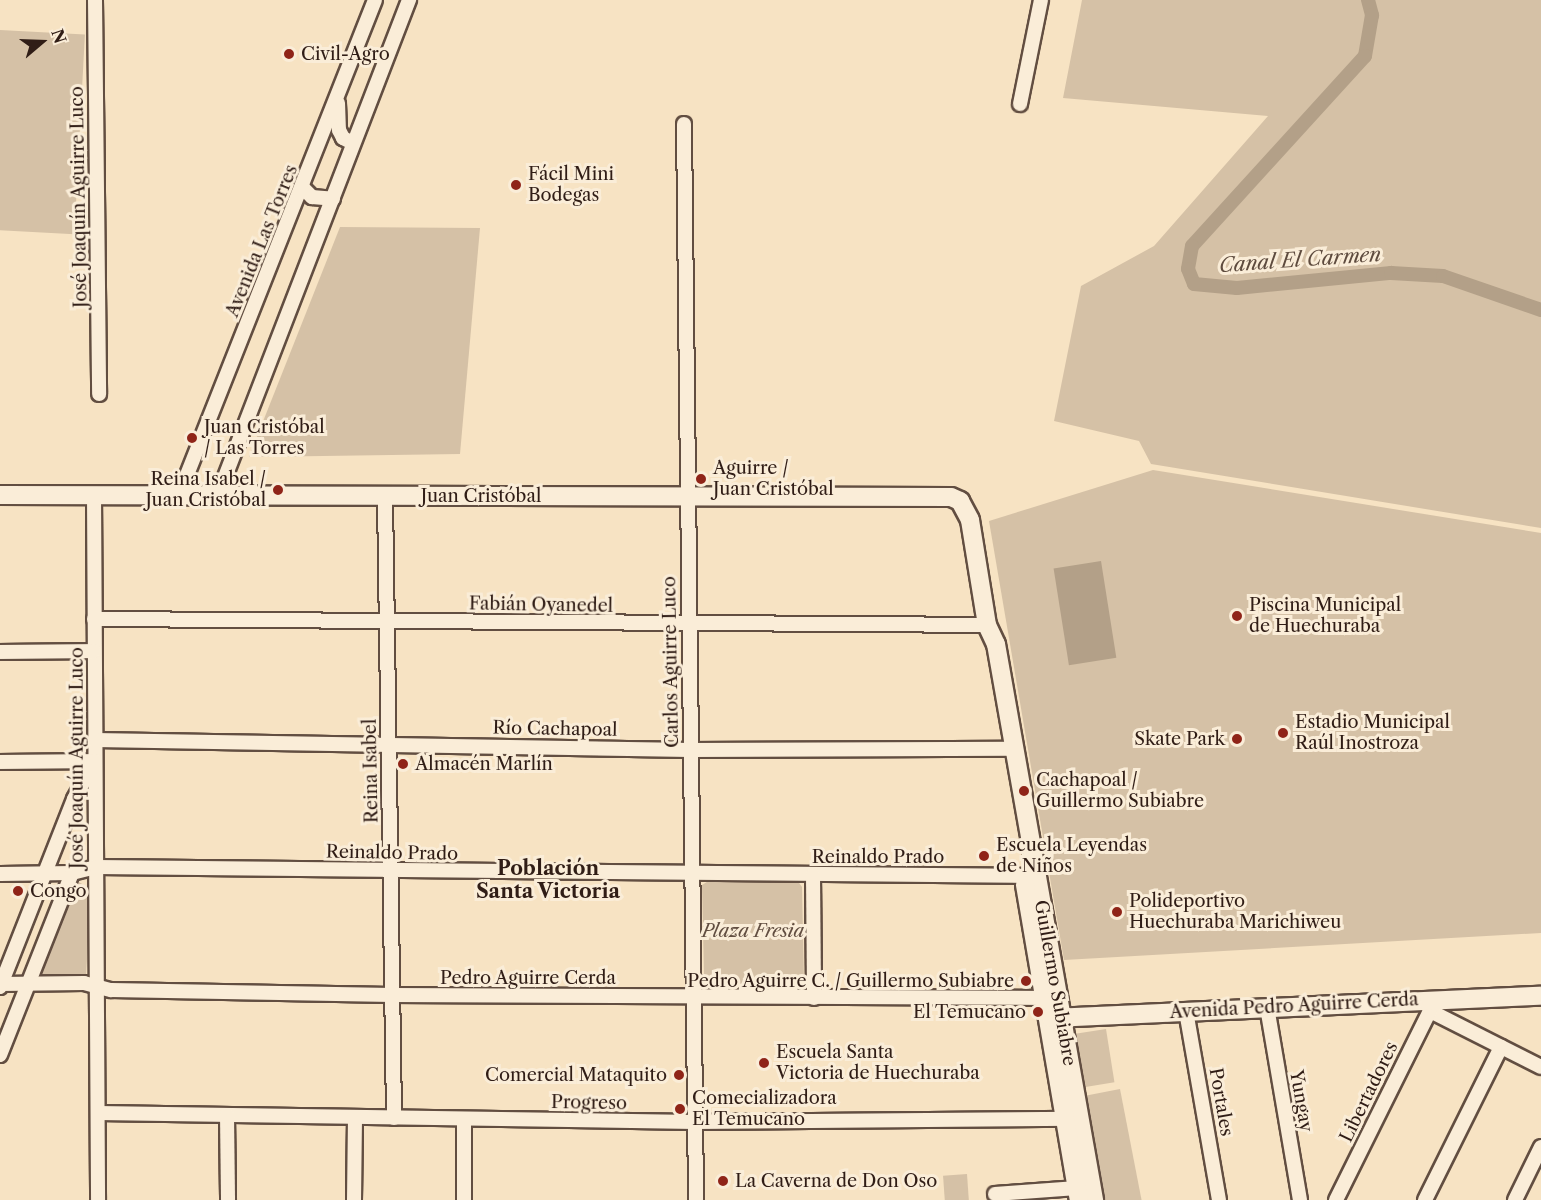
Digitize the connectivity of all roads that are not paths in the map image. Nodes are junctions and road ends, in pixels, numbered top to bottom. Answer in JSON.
{"nodes":[{"id":1,"x":95,"y":0,"type":"edge"},
{"id":2,"x":375,"y":0,"type":"edge"},
{"id":3,"x":409,"y":0,"type":"edge"},
{"id":4,"x":1041,"y":0,"type":"edge"},
{"id":5,"x":338,"y":95,"type":"junction"},
{"id":6,"x":1020,"y":104,"type":"dead end"},
{"id":7,"x":684,"y":124,"type":"dead end"},
{"id":8,"x":352,"y":143,"type":"junction"},
{"id":9,"x":303,"y":188,"type":"junction"},
{"id":10,"x":333,"y":199,"type":"junction"},
{"id":11,"x":99,"y":394,"type":"dead end"},
{"id":12,"x":0,"y":495,"type":"edge"},
{"id":13,"x":94,"y":495,"type":"junction"},
{"id":14,"x":179,"y":495,"type":"junction"},
{"id":15,"x":218,"y":495,"type":"junction"},
{"id":16,"x":385,"y":496,"type":"junction"},
{"id":17,"x":687,"y":497,"type":"junction"},
{"id":18,"x":960,"y":501,"type":"joint"},
{"id":19,"x":94,"y":619,"type":"junction"},
{"id":20,"x":387,"y":621,"type":"junction"},
{"id":21,"x":689,"y":625,"type":"junction"},
{"id":22,"x":987,"y":625,"type":"junction"},
{"id":23,"x":94,"y":651,"type":"junction"},
{"id":24,"x":0,"y":652,"type":"edge"},
{"id":25,"x":95,"y":740,"type":"junction"},
{"id":26,"x":389,"y":744,"type":"junction"},
{"id":27,"x":1008,"y":749,"type":"junction"},
{"id":28,"x":690,"y":750,"type":"junction"},
{"id":29,"x":95,"y":761,"type":"junction"},
{"id":30,"x":0,"y":762,"type":"edge"},
{"id":31,"x":96,"y":867,"type":"junction"},
{"id":32,"x":390,"y":872,"type":"junction"},
{"id":33,"x":43,"y":873,"type":"junction"},
{"id":34,"x":72,"y":873,"type":"junction"},
{"id":35,"x":0,"y":874,"type":"edge"},
{"id":36,"x":692,"y":874,"type":"junction"},
{"id":37,"x":813,"y":875,"type":"junction"},
{"id":38,"x":1030,"y":876,"type":"junction"},
{"id":39,"x":28,"y":983,"type":"junction"},
{"id":40,"x":0,"y":985,"type":"edge"},
{"id":41,"x":96,"y":986,"type":"junction"},
{"id":42,"x":392,"y":995,"type":"junction"},
{"id":43,"x":1541,"y":996,"type":"edge"},
{"id":44,"x":694,"y":997,"type":"junction"},
{"id":45,"x":814,"y":998,"type":"junction"},
{"id":46,"x":1051,"y":998,"type":"junction"},
{"id":47,"x":1429,"y":1005,"type":"junction"},
{"id":48,"x":1267,"y":1007,"type":"junction"},
{"id":49,"x":1186,"y":1011,"type":"junction"},
{"id":50,"x":1055,"y":1018,"type":"junction"},
{"id":51,"x":1501,"y":1047,"type":"junction"},
{"id":52,"x":0,"y":1055,"type":"edge"},
{"id":53,"x":1541,"y":1067,"type":"edge"},
{"id":54,"x":98,"y":1113,"type":"junction"},
{"id":55,"x":227,"y":1115,"type":"junction"},
{"id":56,"x":355,"y":1117,"type":"junction"},
{"id":57,"x":394,"y":1118,"type":"junction"},
{"id":58,"x":464,"y":1119,"type":"junction"},
{"id":59,"x":1072,"y":1119,"type":"junction"},
{"id":60,"x":695,"y":1122,"type":"junction"},
{"id":61,"x":1541,"y":1147,"type":"edge"},
{"id":62,"x":995,"y":1194,"type":"dead end"},
{"id":63,"x":1078,"y":1194,"type":"edge"},
{"id":64,"x":98,"y":1200,"type":"edge"},
{"id":65,"x":228,"y":1200,"type":"edge"},
{"id":66,"x":354,"y":1200,"type":"edge"},
{"id":67,"x":464,"y":1200,"type":"edge"},
{"id":68,"x":696,"y":1200,"type":"edge"},
{"id":69,"x":1094,"y":1200,"type":"edge"},
{"id":70,"x":1219,"y":1200,"type":"edge"},
{"id":71,"x":1300,"y":1200,"type":"edge"},
{"id":72,"x":1336,"y":1200,"type":"edge"},
{"id":73,"x":1425,"y":1200,"type":"edge"},
{"id":74,"x":1515,"y":1200,"type":"edge"}],
"edges":[{"from":1,"to":11,"type":"street","name":"José Joaquín Aguirre Luco"},
{"from":2,"to":5,"type":"street","name":"Avenida Las Torres"},
{"from":3,"to":8,"type":"street"},
{"from":4,"to":6,"type":"street"},
{"from":5,"to":8,"type":"street"},
{"from":5,"to":9,"type":"street","name":"Avenida Las Torres"},
{"from":7,"to":17,"type":"street","name":"Carlos Aguirre Luco"},
{"from":8,"to":10,"type":"street"},
{"from":9,"to":10,"type":"street"},
{"from":9,"to":14,"type":"street","name":"Avenida Las Torres"},
{"from":10,"to":15,"type":"street"},
{"from":12,"to":13,"type":"street","name":"Juan Cristóbal"},
{"from":13,"to":14,"type":"street","name":"Juan Cristóbal"},
{"from":13,"to":19,"type":"street","name":"José Joaquín Aguirre Luco"},
{"from":14,"to":15,"type":"street","name":"Juan Cristóbal"},
{"from":15,"to":16,"type":"street","name":"Juan Cristóbal"},
{"from":16,"to":17,"type":"street","name":"Juan Cristóbal"},
{"from":16,"to":20,"type":"street","name":"Reina Isabel"},
{"from":17,"to":18,"type":"street","name":"Juan Cristóbal"},
{"from":17,"to":21,"type":"street","name":"Carlos Aguirre Luco"},
{"from":18,"to":22,"type":"street","name":"Guillermo Subiabre"},
{"from":19,"to":20,"type":"street","name":"Fabián Oyanedel"},
{"from":19,"to":23,"type":"street","name":"José Joaquín Aguirre Luco"},
{"from":20,"to":21,"type":"street","name":"Fabián Oyanedel"},
{"from":20,"to":26,"type":"street","name":"Reina Isabel"},
{"from":21,"to":22,"type":"street","name":"Fabián Oyanedel"},
{"from":21,"to":28,"type":"street","name":"Carlos Aguirre Luco"},
{"from":22,"to":27,"type":"street","name":"Guillermo Subiabre"},
{"from":23,"to":24,"type":"street"},
{"from":23,"to":25,"type":"street","name":"José Joaquín Aguirre Luco"},
{"from":25,"to":26,"type":"street","name":"Río Cachapoal"},
{"from":25,"to":29,"type":"street","name":"José Joaquín Aguirre Luco"},
{"from":26,"to":28,"type":"street","name":"Río Cachapoal"},
{"from":26,"to":32,"type":"street","name":"Reina Isabel"},
{"from":27,"to":28,"type":"street","name":"Río Cachapoal"},
{"from":27,"to":38,"type":"street","name":"Guillermo Subiabre"},
{"from":28,"to":36,"type":"street","name":"Carlos Aguirre Luco"},
{"from":29,"to":30,"type":"street"},
{"from":29,"to":31,"type":"street","name":"José Joaquín Aguirre Luco"},
{"from":29,"to":33,"type":"street"},
{"from":31,"to":32,"type":"street","name":"Reinaldo Prado"},
{"from":31,"to":34,"type":"street","name":"Reinaldo Prado"},
{"from":31,"to":41,"type":"street","name":"José Joaquín Aguirre Luco"},
{"from":32,"to":36,"type":"street","name":"Reinaldo Prado"},
{"from":32,"to":42,"type":"street","name":"Reina Isabel"},
{"from":33,"to":34,"type":"street","name":"Reinaldo Prado"},
{"from":33,"to":35,"type":"street","name":"Reinaldo Prado"},
{"from":33,"to":40,"type":"street"},
{"from":34,"to":39,"type":"street"},
{"from":36,"to":37,"type":"street","name":"Reinaldo Prado"},
{"from":36,"to":44,"type":"street","name":"Carlos Aguirre Luco"},
{"from":37,"to":38,"type":"street","name":"Reinaldo Prado"},
{"from":37,"to":45,"type":"street"},
{"from":38,"to":46,"type":"street","name":"Guillermo Subiabre"},
{"from":39,"to":40,"type":"street","name":"Pedro Aguirre Cerda"},
{"from":39,"to":41,"type":"street","name":"Pedro Aguirre Cerda"},
{"from":39,"to":52,"type":"street"},
{"from":41,"to":42,"type":"street","name":"Pedro Aguirre Cerda"},
{"from":41,"to":54,"type":"street","name":"José Joaquín Aguirre Luco"},
{"from":42,"to":44,"type":"street","name":"Pedro Aguirre Cerda"},
{"from":42,"to":57,"type":"street","name":"Reina Isabel"},
{"from":43,"to":47,"type":"street","name":"Avenida Pedro Aguirre Cerda"},
{"from":44,"to":45,"type":"street","name":"Pedro Aguirre Cerda"},
{"from":44,"to":60,"type":"street","name":"Carlos Aguirre Luco"},
{"from":45,"to":46,"type":"street","name":"Pedro Aguirre Cerda"},
{"from":46,"to":50,"type":"street","name":"Guillermo Subiabre"},
{"from":47,"to":48,"type":"street","name":"Avenida Pedro Aguirre Cerda"},
{"from":47,"to":51,"type":"street"},
{"from":47,"to":72,"type":"street","name":"Libertadores"},
{"from":48,"to":49,"type":"street","name":"Avenida Pedro Aguirre Cerda"},
{"from":48,"to":71,"type":"street","name":"Yungay"},
{"from":49,"to":50,"type":"street","name":"Avenida Pedro Aguirre Cerda"},
{"from":49,"to":70,"type":"street","name":"Portales"},
{"from":50,"to":59,"type":"street","name":"Guillermo Subiabre"},
{"from":51,"to":53,"type":"street"},
{"from":51,"to":73,"type":"street"},
{"from":54,"to":55,"type":"street","name":"Progreso"},
{"from":54,"to":64,"type":"street","name":"José Joaquín Aguirre Luco"},
{"from":55,"to":56,"type":"street","name":"Progreso"},
{"from":55,"to":65,"type":"street"},
{"from":56,"to":57,"type":"street","name":"Progreso"},
{"from":56,"to":66,"type":"street"},
{"from":57,"to":58,"type":"street","name":"Progreso"},
{"from":58,"to":60,"type":"street","name":"Progreso"},
{"from":58,"to":67,"type":"street"},
{"from":59,"to":60,"type":"street","name":"Progreso"},
{"from":59,"to":63,"type":"street","name":"Guillermo Subiabre"},
{"from":59,"to":69,"type":"street","name":"Guillermo Subiabre"},
{"from":60,"to":68,"type":"street","name":"Carlos Aguirre Luco"},
{"from":61,"to":74,"type":"street"},
{"from":62,"to":63,"type":"street"}]}
